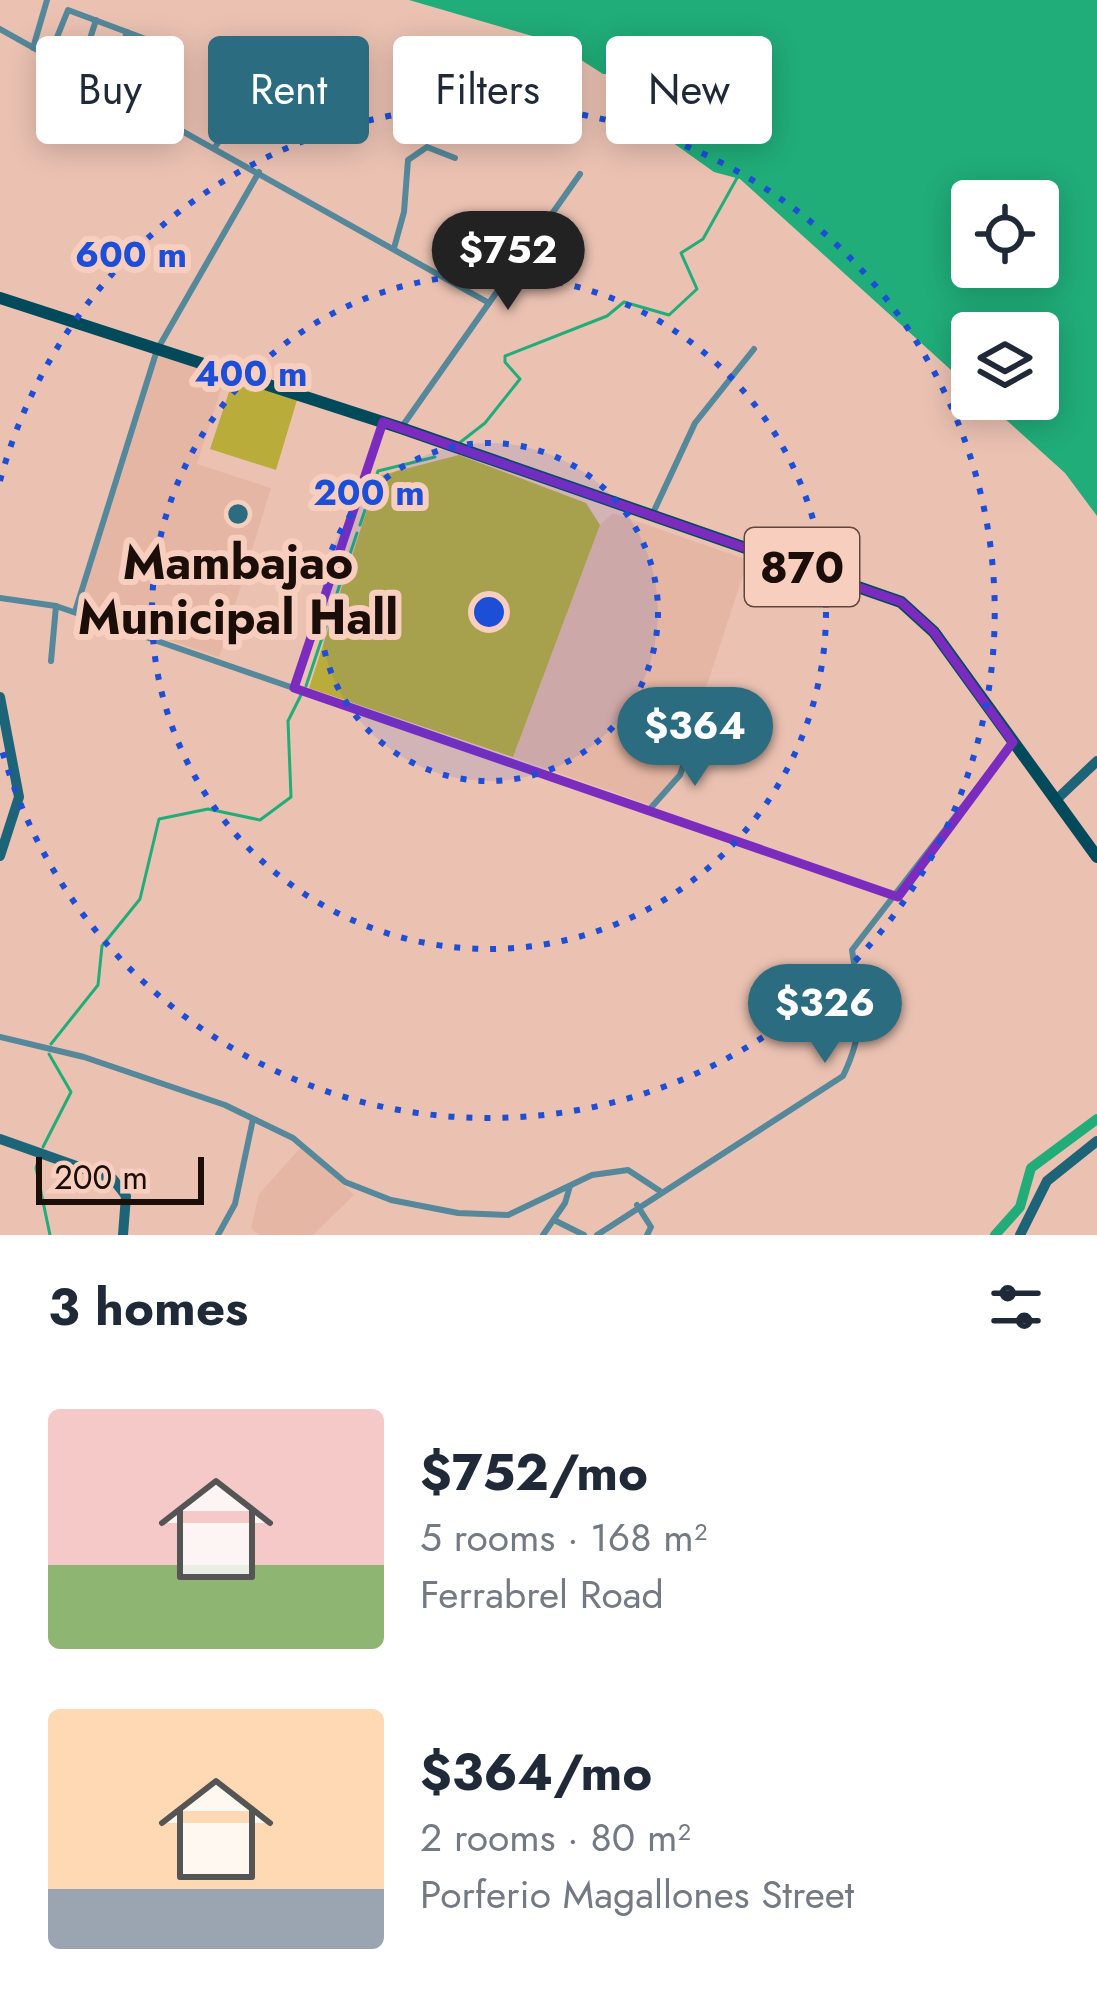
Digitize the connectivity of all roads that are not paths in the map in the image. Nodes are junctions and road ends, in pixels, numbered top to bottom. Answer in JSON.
{"nodes":[{"id":1,"x":47,"y":0,"type":"edge"},
{"id":2,"x":96,"y":20,"type":"junction"},
{"id":3,"x":0,"y":28,"type":"edge"},
{"id":4,"x":127,"y":32,"type":"junction"},
{"id":5,"x":57,"y":36,"type":"edge"},
{"id":6,"x":91,"y":36,"type":"edge"},
{"id":7,"x":126,"y":36,"type":"edge"},
{"id":8,"x":137,"y":36,"type":"edge"},
{"id":9,"x":33,"y":48,"type":"junction"},
{"id":10,"x":36,"y":50,"type":"edge"},
{"id":11,"x":184,"y":129,"type":"edge"},
{"id":12,"x":217,"y":144,"type":"edge"},
{"id":13,"x":215,"y":147,"type":"junction"},
{"id":14,"x":455,"y":158,"type":"dead end"},
{"id":15,"x":259,"y":172,"type":"junction"},
{"id":16,"x":580,"y":175,"type":"dead end"},
{"id":17,"x":394,"y":248,"type":"junction"},
{"id":18,"x":0,"y":298,"type":"edge"},
{"id":19,"x":489,"y":303,"type":"junction"},
{"id":20,"x":754,"y":349,"type":"dead end"},
{"id":21,"x":157,"y":350,"type":"junction"},
{"id":22,"x":382,"y":422,"type":"junction"},
{"id":23,"x":401,"y":428,"type":"junction"},
{"id":24,"x":652,"y":516,"type":"junction"},
{"id":25,"x":0,"y":598,"type":"edge"},
{"id":26,"x":56,"y":606,"type":"junction"},
{"id":27,"x":75,"y":613,"type":"junction"},
{"id":28,"x":51,"y":661,"type":"dead end"},
{"id":29,"x":294,"y":688,"type":"junction"},
{"id":30,"x":0,"y":697,"type":"edge"},
{"id":31,"x":692,"y":740,"type":"dead end"},
{"id":32,"x":1013,"y":742,"type":"junction"},
{"id":33,"x":1097,"y":761,"type":"edge"},
{"id":34,"x":1058,"y":802,"type":"junction"},
{"id":35,"x":649,"y":809,"type":"junction"},
{"id":36,"x":0,"y":856,"type":"edge"},
{"id":37,"x":1097,"y":857,"type":"edge"},
{"id":38,"x":898,"y":897,"type":"junction"},
{"id":39,"x":0,"y":1037,"type":"edge"},
{"id":40,"x":253,"y":1118,"type":"junction"},
{"id":41,"x":0,"y":1139,"type":"edge"},
{"id":42,"x":1097,"y":1141,"type":"edge"},
{"id":43,"x":570,"y":1184,"type":"junction"},
{"id":44,"x":660,"y":1191,"type":"junction"},
{"id":45,"x":637,"y":1205,"type":"junction"},
{"id":46,"x":554,"y":1220,"type":"junction"},
{"id":47,"x":123,"y":1235,"type":"edge"},
{"id":48,"x":218,"y":1235,"type":"edge"},
{"id":49,"x":543,"y":1235,"type":"edge"},
{"id":50,"x":584,"y":1235,"type":"edge"},
{"id":51,"x":597,"y":1235,"type":"edge"},
{"id":52,"x":647,"y":1235,"type":"edge"},
{"id":53,"x":1019,"y":1235,"type":"edge"}],
"edges":[{"from":1,"to":9,"type":"street"},
{"from":2,"to":4,"type":"street"},
{"from":2,"to":5,"type":"street"},
{"from":2,"to":6,"type":"street"},
{"from":3,"to":9,"type":"street"},
{"from":4,"to":7,"type":"street"},
{"from":4,"to":8,"type":"street"},
{"from":9,"to":10,"type":"street"},
{"from":11,"to":13,"type":"street"},
{"from":12,"to":13,"type":"street"},
{"from":13,"to":15,"type":"street"},
{"from":14,"to":17,"type":"street"},
{"from":15,"to":17,"type":"street"},
{"from":15,"to":21,"type":"street"},
{"from":16,"to":19,"type":"street"},
{"from":17,"to":19,"type":"street"},
{"from":18,"to":21,"type":"main road","number":"870"},
{"from":19,"to":23,"type":"street"},
{"from":20,"to":24,"type":"street"},
{"from":21,"to":22,"type":"main road","number":"870"},
{"from":21,"to":27,"type":"street"},
{"from":22,"to":23,"type":"main road","number":"870"},
{"from":22,"to":29,"type":"street"},
{"from":23,"to":24,"type":"main road","number":"870"},
{"from":24,"to":32,"type":"main road","number":"870"},
{"from":25,"to":26,"type":"street"},
{"from":26,"to":27,"type":"street"},
{"from":26,"to":28,"type":"street"},
{"from":27,"to":29,"type":"street"},
{"from":29,"to":35,"type":"street"},
{"from":30,"to":36,"type":"street"},
{"from":31,"to":35,"type":"street"},
{"from":32,"to":34,"type":"main road","number":"870"},
{"from":32,"to":38,"type":"street"},
{"from":33,"to":34,"type":"street"},
{"from":34,"to":37,"type":"main road","number":"870"},
{"from":35,"to":38,"type":"street"},
{"from":38,"to":44,"type":"street"},
{"from":39,"to":40,"type":"street"},
{"from":40,"to":43,"type":"street"},
{"from":40,"to":48,"type":"street"},
{"from":41,"to":47,"type":"street"},
{"from":42,"to":53,"type":"street"},
{"from":43,"to":44,"type":"street"},
{"from":43,"to":46,"type":"street"},
{"from":44,"to":45,"type":"street"},
{"from":45,"to":51,"type":"street"},
{"from":45,"to":52,"type":"street"},
{"from":46,"to":49,"type":"street"},
{"from":46,"to":50,"type":"street"}]}
